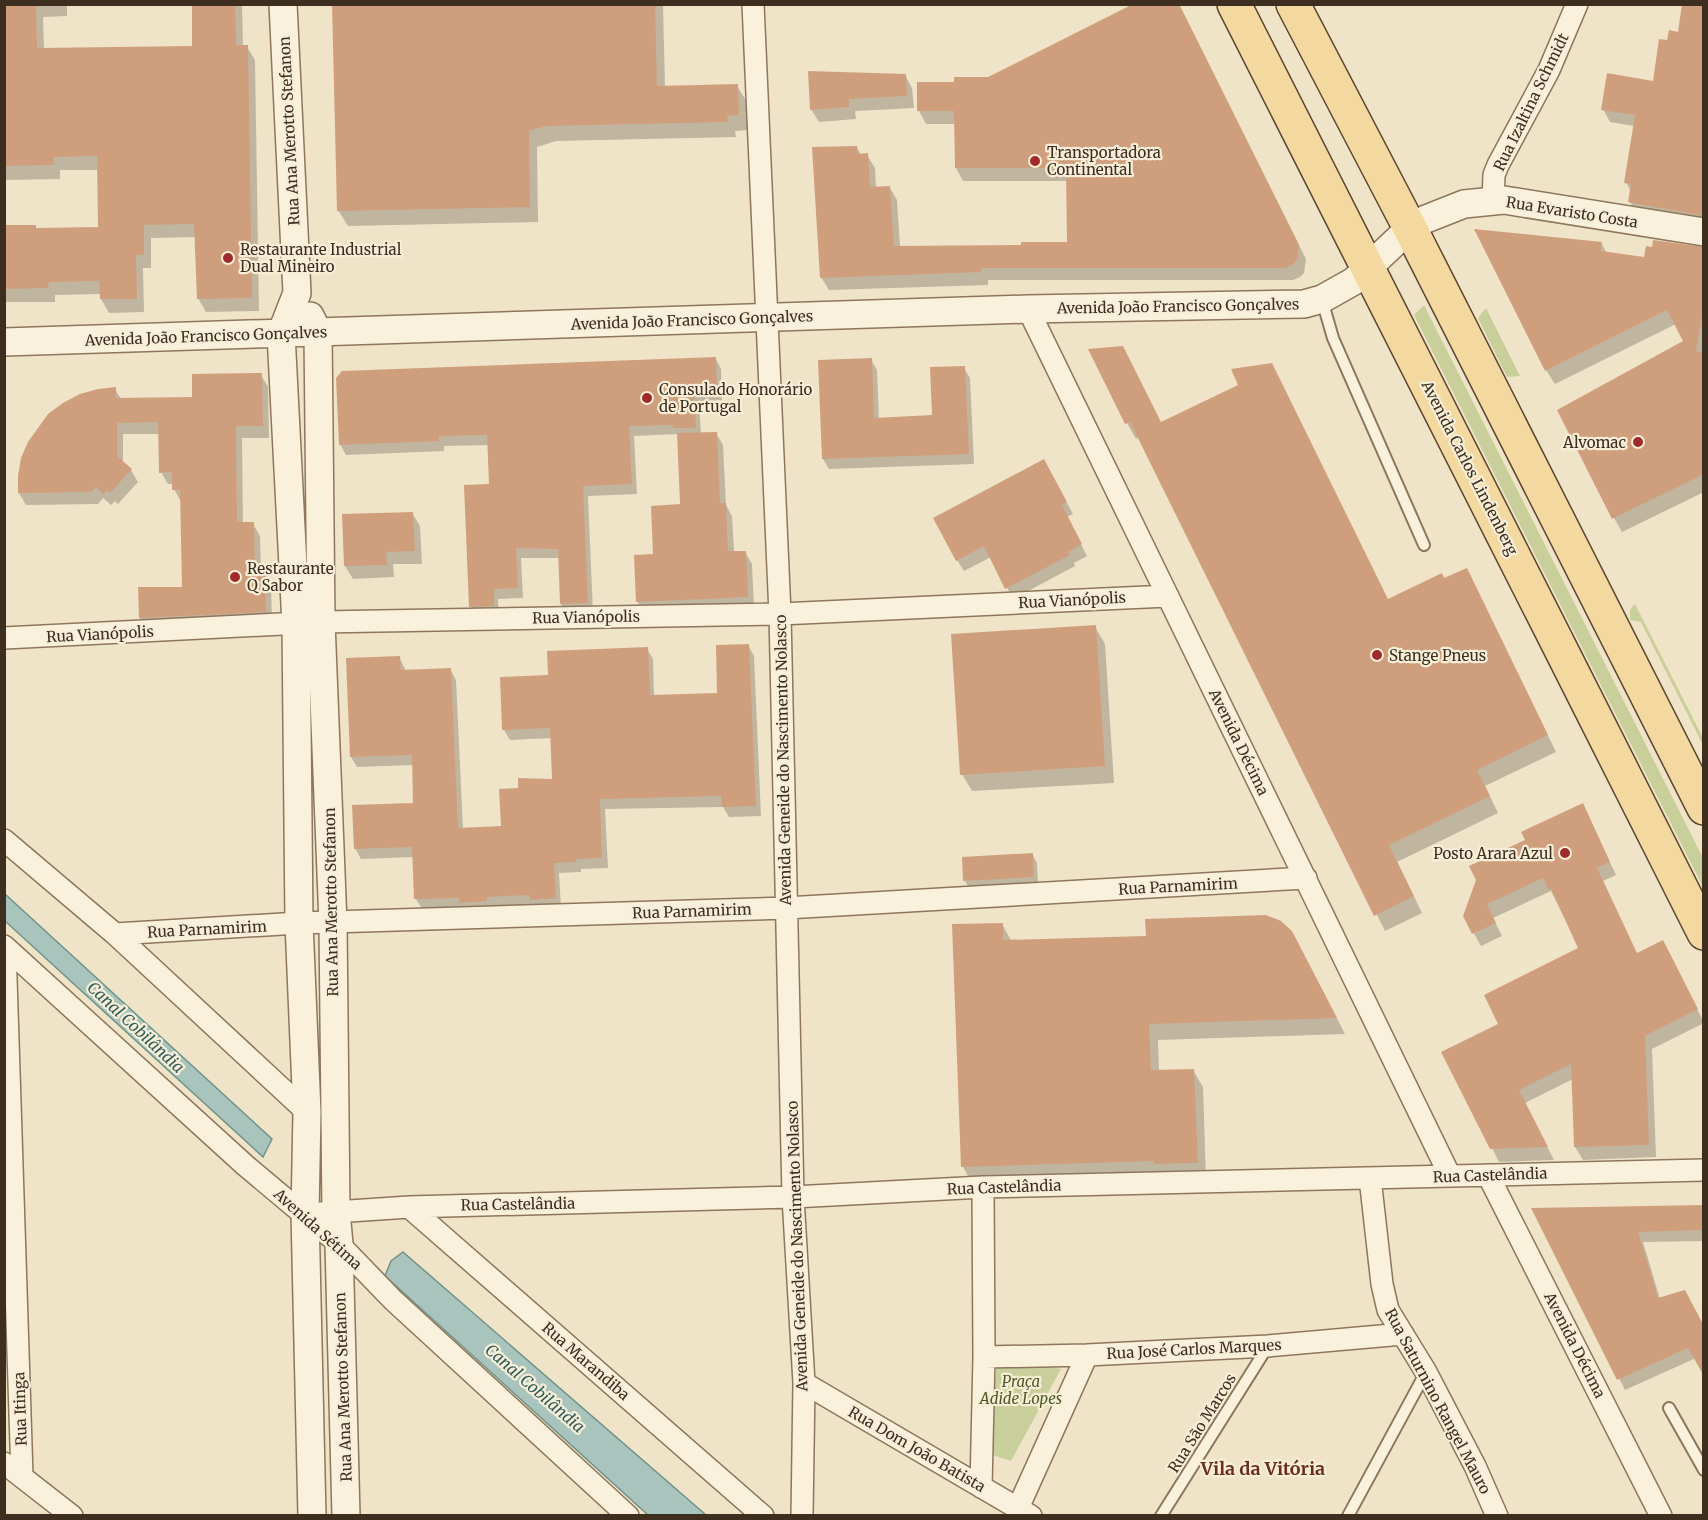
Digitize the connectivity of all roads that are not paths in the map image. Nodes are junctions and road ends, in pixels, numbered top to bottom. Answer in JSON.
{"nodes":[{"id":1,"x":283,"y":4,"type":"edge"},
{"id":2,"x":753,"y":4,"type":"edge"},
{"id":3,"x":1234,"y":4,"type":"edge"},
{"id":4,"x":1293,"y":4,"type":"edge"},
{"id":5,"x":1576,"y":4,"type":"edge"},
{"id":6,"x":1493,"y":201,"type":"junction"},
{"id":7,"x":1410,"y":228,"type":"junction"},
{"id":8,"x":1704,"y":232,"type":"edge"},
{"id":9,"x":1368,"y":268,"type":"junction"},
{"id":10,"x":297,"y":293,"type":"junction"},
{"id":11,"x":1322,"y":299,"type":"junction"},
{"id":12,"x":1028,"y":309,"type":"junction"},
{"id":13,"x":767,"y":318,"type":"junction"},
{"id":14,"x":318,"y":332,"type":"junction"},
{"id":15,"x":281,"y":334,"type":"junction"},
{"id":16,"x":4,"y":342,"type":"edge"},
{"id":17,"x":1424,"y":545,"type":"dead end"},
{"id":18,"x":1168,"y":596,"type":"junction"},
{"id":19,"x":780,"y":614,"type":"junction"},
{"id":20,"x":308,"y":623,"type":"junction"},
{"id":21,"x":4,"y":638,"type":"edge"},
{"id":22,"x":1704,"y":808,"type":"edge"},
{"id":23,"x":4,"y":840,"type":"edge"},
{"id":24,"x":1306,"y":878,"type":"junction"},
{"id":25,"x":786,"y":908,"type":"junction"},
{"id":26,"x":333,"y":923,"type":"junction"},
{"id":27,"x":299,"y":924,"type":"junction"},
{"id":28,"x":1704,"y":933,"type":"edge"},
{"id":29,"x":115,"y":934,"type":"junction"},
{"id":30,"x":5,"y":946,"type":"edge"},
{"id":31,"x":307,"y":1112,"type":"junction"},
{"id":32,"x":1704,"y":1170,"type":"edge"},
{"id":33,"x":1488,"y":1174,"type":"junction"},
{"id":34,"x":1450,"y":1176,"type":"junction"},
{"id":35,"x":1371,"y":1179,"type":"junction"},
{"id":36,"x":983,"y":1187,"type":"junction"},
{"id":37,"x":794,"y":1197,"type":"junction"},
{"id":38,"x":409,"y":1207,"type":"junction"},
{"id":39,"x":336,"y":1212,"type":"junction"},
{"id":40,"x":305,"y":1214,"type":"junction"},
{"id":41,"x":339,"y":1244,"type":"junction"},
{"id":42,"x":1403,"y":1334,"type":"junction"},
{"id":43,"x":1268,"y":1346,"type":"junction"},
{"id":44,"x":1087,"y":1355,"type":"junction"},
{"id":45,"x":984,"y":1357,"type":"junction"},
{"id":46,"x":1426,"y":1372,"type":"junction"},
{"id":47,"x":804,"y":1383,"type":"junction"},
{"id":48,"x":1669,"y":1408,"type":"dead end"},
{"id":49,"x":4,"y":1463,"type":"edge"},
{"id":50,"x":1704,"y":1470,"type":"edge"},
{"id":51,"x":22,"y":1476,"type":"junction"},
{"id":52,"x":981,"y":1487,"type":"junction"},
{"id":53,"x":1024,"y":1512,"type":"edge"},
{"id":54,"x":72,"y":1515,"type":"edge"},
{"id":55,"x":312,"y":1515,"type":"edge"},
{"id":56,"x":346,"y":1515,"type":"edge"},
{"id":57,"x":628,"y":1515,"type":"edge"},
{"id":58,"x":763,"y":1515,"type":"edge"},
{"id":59,"x":802,"y":1515,"type":"edge"},
{"id":60,"x":1161,"y":1515,"type":"edge"},
{"id":61,"x":1348,"y":1515,"type":"edge"},
{"id":62,"x":1497,"y":1515,"type":"edge"},
{"id":63,"x":1662,"y":1515,"type":"edge"}],
"edges":[{"from":1,"to":10,"type":"street","name":"Rua Ana Merotto Stefanon"},
{"from":2,"to":13,"type":"street","name":"Avenida Geneide do Nascimento Nolasco"},
{"from":3,"to":9,"type":"main road","name":"Avenida Carlos Lindenberg"},
{"from":4,"to":7,"type":"main road"},
{"from":5,"to":6,"type":"street","name":"Rua Izaltina Schmidt"},
{"from":6,"to":7,"type":"street","name":"Rua Evaristo Costa"},
{"from":6,"to":8,"type":"street","name":"Rua Evaristo Costa"},
{"from":7,"to":9,"type":"street","name":"Rua Evaristo Costa"},
{"from":7,"to":22,"type":"main road"},
{"from":9,"to":11,"type":"street","name":"Avenida João Francisco Gonçalves"},
{"from":9,"to":28,"type":"main road","name":"Avenida Carlos Lindenberg"},
{"from":10,"to":14,"type":"street","name":"Rua Ana Merotto Stefanon"},
{"from":10,"to":15,"type":"street","name":"Rua Ana Merotto Stefanon"},
{"from":11,"to":12,"type":"street","name":"Avenida João Francisco Gonçalves"},
{"from":11,"to":17,"type":"lane"},
{"from":12,"to":13,"type":"street","name":"Avenida João Francisco Gonçalves"},
{"from":12,"to":18,"type":"street","name":"Avenida Décima"},
{"from":13,"to":14,"type":"street","name":"Avenida João Francisco Gonçalves"},
{"from":13,"to":19,"type":"street","name":"Avenida Geneide do Nascimento Nolasco"},
{"from":14,"to":15,"type":"street","name":"Avenida João Francisco Gonçalves"},
{"from":14,"to":20,"type":"street","name":"Rua Ana Merotto Stefanon"},
{"from":15,"to":16,"type":"street","name":"Avenida João Francisco Gonçalves"},
{"from":15,"to":20,"type":"street","name":"Rua Ana Merotto Stefanon"},
{"from":18,"to":19,"type":"street","name":"Rua Vianópolis"},
{"from":18,"to":24,"type":"street","name":"Avenida Décima"},
{"from":19,"to":20,"type":"street","name":"Rua Vianópolis"},
{"from":19,"to":25,"type":"street","name":"Avenida Geneide do Nascimento Nolasco"},
{"from":20,"to":21,"type":"street","name":"Rua Vianópolis"},
{"from":20,"to":26,"type":"street","name":"Rua Ana Merotto Stefanon"},
{"from":20,"to":27,"type":"street","name":"Rua Ana Merotto Stefanon"},
{"from":23,"to":29,"type":"street"},
{"from":24,"to":25,"type":"street","name":"Rua Parnamirim"},
{"from":24,"to":34,"type":"street","name":"Avenida Décima"},
{"from":25,"to":26,"type":"street","name":"Rua Parnamirim"},
{"from":25,"to":37,"type":"street","name":"Avenida Geneide do Nascimento Nolasco"},
{"from":26,"to":27,"type":"street","name":"Rua Parnamirim"},
{"from":26,"to":39,"type":"street","name":"Rua Ana Merotto Stefanon"},
{"from":27,"to":29,"type":"street","name":"Rua Parnamirim"},
{"from":27,"to":31,"type":"street","name":"Rua Ana Merotto Stefanon"},
{"from":29,"to":31,"type":"street"},
{"from":30,"to":40,"type":"street","name":"Avenida Sétima"},
{"from":30,"to":51,"type":"street","name":"Rua Itinga"},
{"from":31,"to":40,"type":"street","name":"Rua Ana Merotto Stefanon"},
{"from":32,"to":33,"type":"street","name":"Rua Castelândia"},
{"from":33,"to":34,"type":"street","name":"Rua Castelândia"},
{"from":33,"to":63,"type":"street","name":"Avenida Décima"},
{"from":34,"to":35,"type":"street","name":"Rua Castelândia"},
{"from":35,"to":36,"type":"street","name":"Rua Castelândia"},
{"from":35,"to":42,"type":"street","name":"Rua Saturnino Rangel Mauro"},
{"from":36,"to":37,"type":"street","name":"Rua Castelândia"},
{"from":36,"to":45,"type":"street"},
{"from":37,"to":38,"type":"street","name":"Rua Castelândia"},
{"from":37,"to":47,"type":"street","name":"Avenida Geneide do Nascimento Nolasco"},
{"from":38,"to":39,"type":"street","name":"Rua Castelândia"},
{"from":38,"to":58,"type":"street","name":"Rua Marandiba"},
{"from":39,"to":40,"type":"street","name":"Rua Castelândia"},
{"from":39,"to":41,"type":"street","name":"Rua Ana Merotto Stefanon"},
{"from":40,"to":41,"type":"street","name":"Avenida Sétima"},
{"from":40,"to":55,"type":"street","name":"Rua Ana Merotto Stefanon"},
{"from":41,"to":56,"type":"street","name":"Rua Ana Merotto Stefanon"},
{"from":41,"to":57,"type":"street","name":"Avenida Sétima"},
{"from":42,"to":43,"type":"street","name":"Rua José Carlos Marques"},
{"from":42,"to":46,"type":"street","name":"Rua Saturnino Rangel Mauro"},
{"from":43,"to":44,"type":"street","name":"Rua José Carlos Marques"},
{"from":43,"to":60,"type":"lane","name":"Rua São Marcos"},
{"from":44,"to":45,"type":"street","name":"Rua José Carlos Marques"},
{"from":44,"to":53,"type":"street"},
{"from":45,"to":52,"type":"street"},
{"from":46,"to":61,"type":"lane"},
{"from":46,"to":62,"type":"street","name":"Rua Saturnino Rangel Mauro"},
{"from":47,"to":52,"type":"street","name":"Rua Dom João Batista"},
{"from":47,"to":59,"type":"street","name":"Avenida Geneide do Nascimento Nolasco"},
{"from":48,"to":50,"type":"lane"},
{"from":49,"to":51,"type":"street"},
{"from":51,"to":54,"type":"street"},
{"from":52,"to":53,"type":"street","name":"Rua Dom João Batista"}]}
